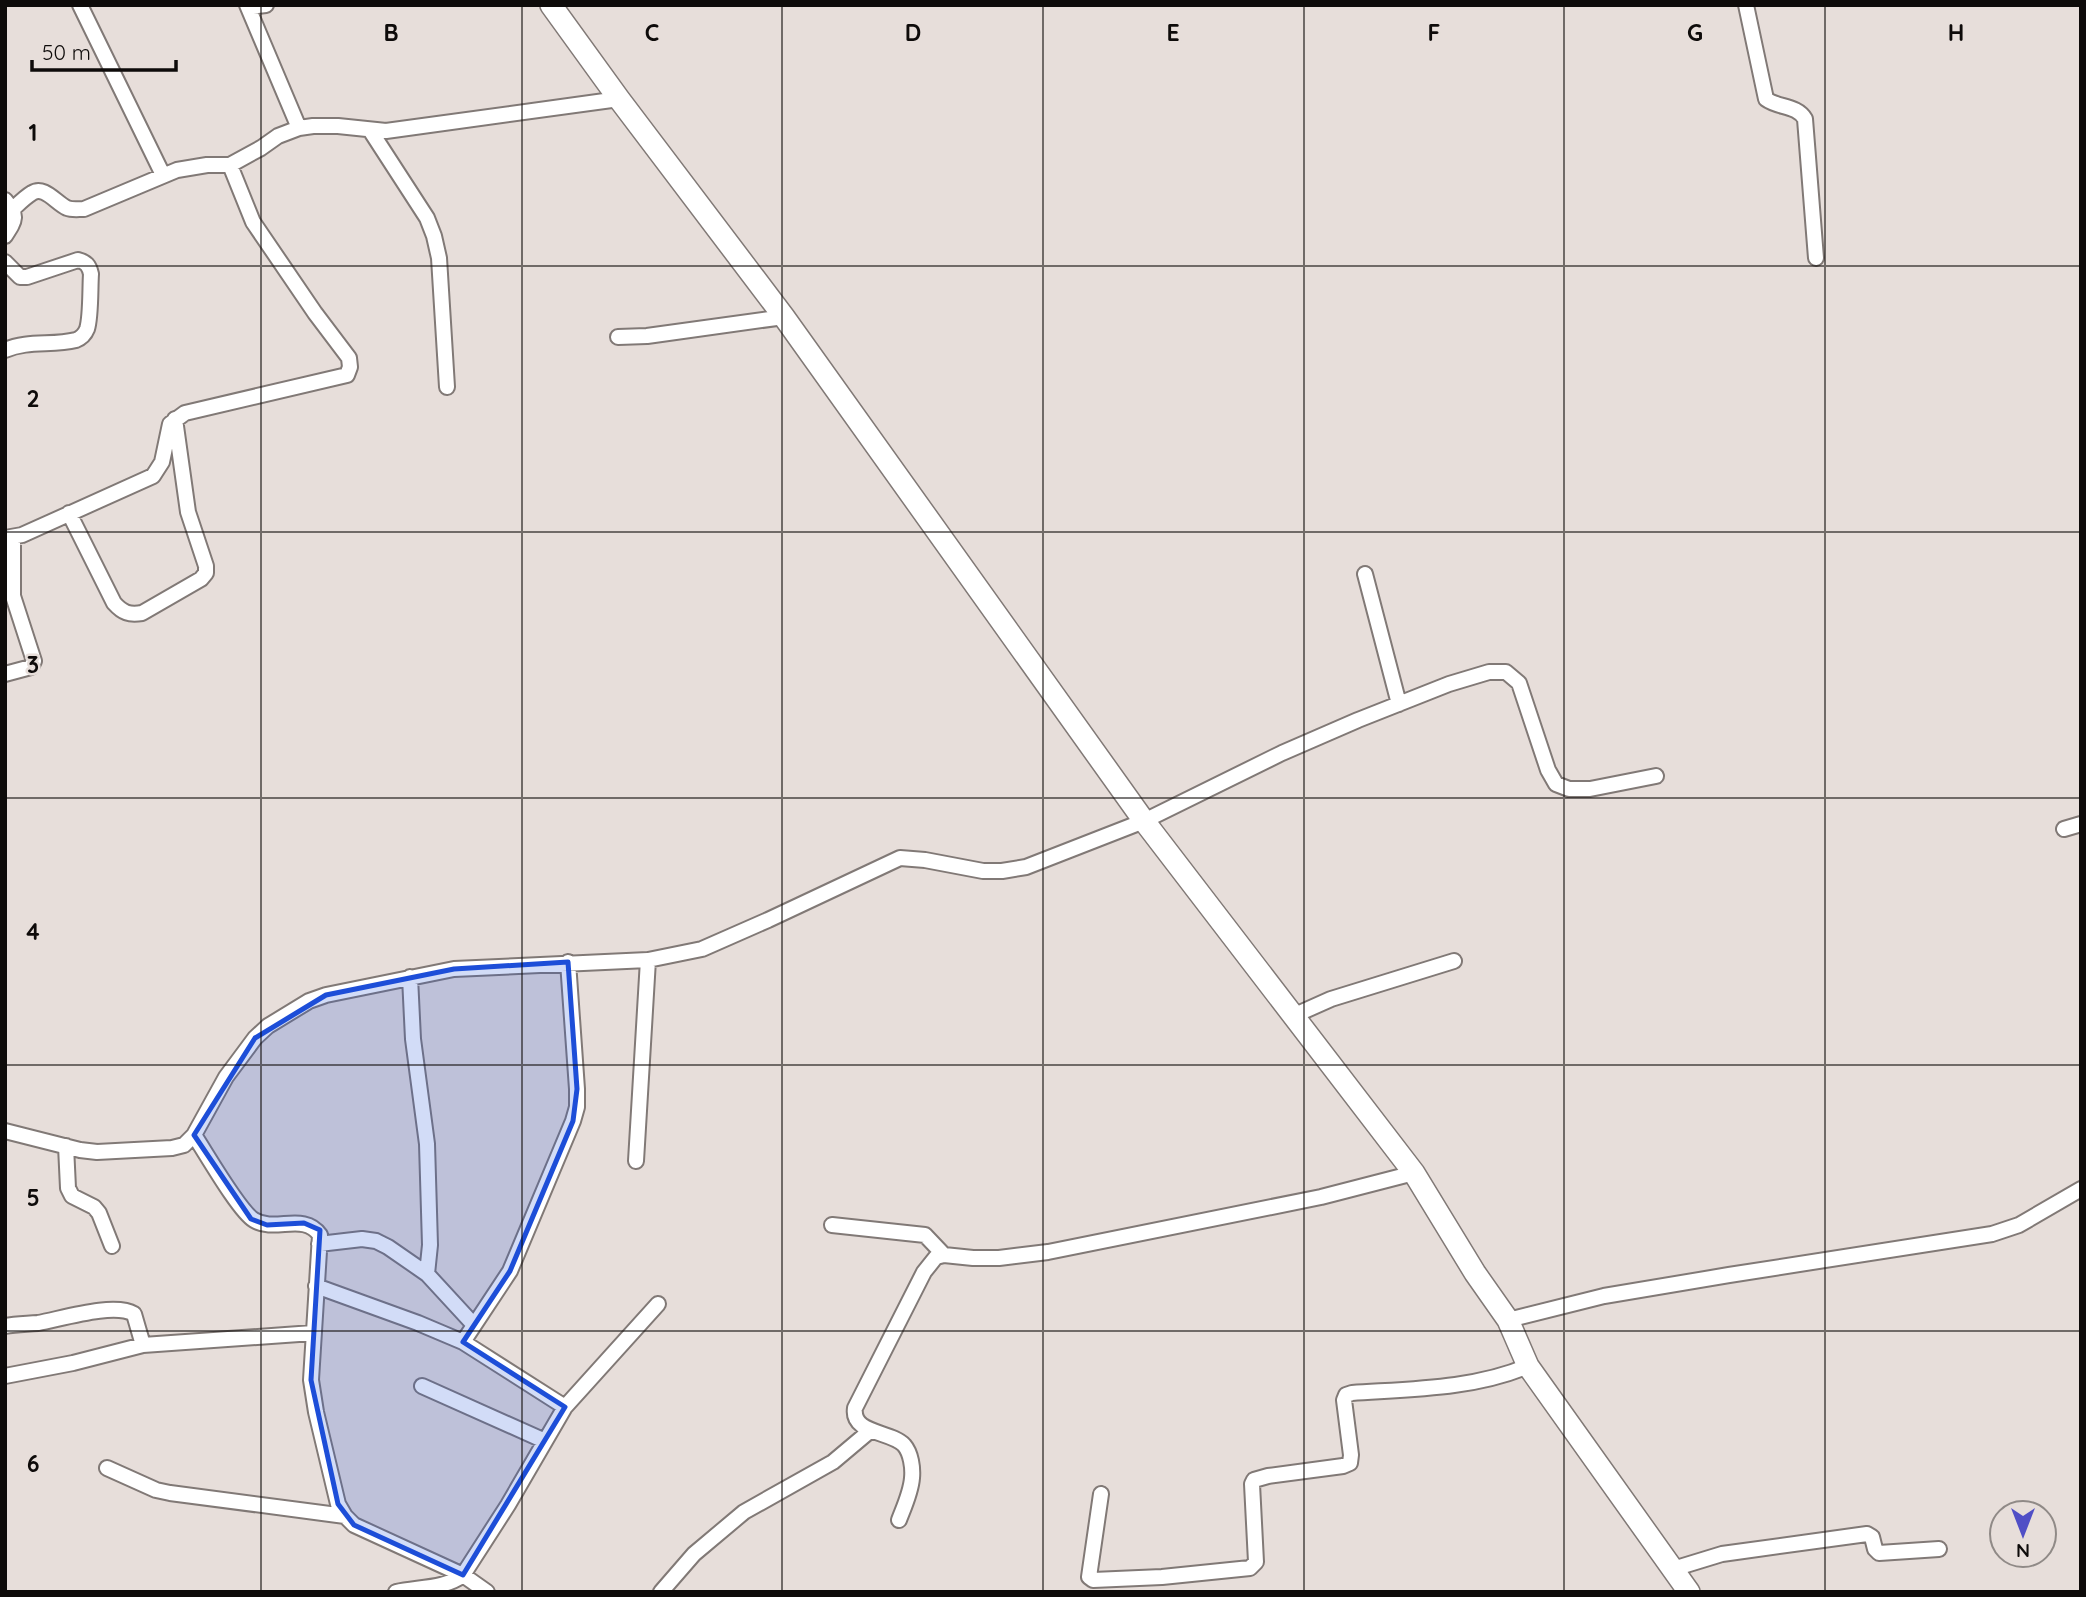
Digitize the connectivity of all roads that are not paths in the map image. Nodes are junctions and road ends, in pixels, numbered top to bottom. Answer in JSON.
{"nodes":[{"id":1,"x":80,"y":5,"type":"edge"},
{"id":2,"x":266,"y":5,"type":"edge"},
{"id":3,"x":551,"y":5,"type":"edge"},
{"id":4,"x":1746,"y":5,"type":"edge"},
{"id":5,"x":248,"y":6,"type":"edge"},
{"id":6,"x":618,"y":99,"type":"junction"},
{"id":7,"x":299,"y":128,"type":"junction"},
{"id":8,"x":370,"y":130,"type":"junction"},
{"id":9,"x":230,"y":165,"type":"junction"},
{"id":10,"x":163,"y":174,"type":"junction"},
{"id":11,"x":8,"y":208,"type":"edge"},
{"id":12,"x":5,"y":236,"type":"edge"},
{"id":13,"x":1816,"y":258,"type":"dead end"},
{"id":14,"x":5,"y":262,"type":"edge"},
{"id":15,"x":783,"y":317,"type":"junction"},
{"id":16,"x":618,"y":337,"type":"dead end"},
{"id":17,"x":5,"y":350,"type":"edge"},
{"id":18,"x":447,"y":387,"type":"dead end"},
{"id":19,"x":175,"y":419,"type":"junction"},
{"id":20,"x":69,"y":513,"type":"junction"},
{"id":21,"x":9,"y":538,"type":"edge"},
{"id":22,"x":1365,"y":574,"type":"dead end"},
{"id":23,"x":5,"y":674,"type":"edge"},
{"id":24,"x":1399,"y":704,"type":"junction"},
{"id":25,"x":1656,"y":776,"type":"dead end"},
{"id":26,"x":1144,"y":821,"type":"junction"},
{"id":27,"x":2081,"y":824,"type":"edge"},
{"id":28,"x":2063,"y":829,"type":"dead end"},
{"id":29,"x":648,"y":960,"type":"junction"},
{"id":30,"x":1454,"y":961,"type":"dead end"},
{"id":31,"x":568,"y":962,"type":"junction"},
{"id":32,"x":410,"y":977,"type":"junction"},
{"id":33,"x":1293,"y":1016,"type":"junction"},
{"id":34,"x":5,"y":1131,"type":"edge"},
{"id":35,"x":194,"y":1135,"type":"junction"},
{"id":36,"x":66,"y":1146,"type":"junction"},
{"id":37,"x":636,"y":1161,"type":"dead end"},
{"id":38,"x":1413,"y":1173,"type":"junction"},
{"id":39,"x":2081,"y":1189,"type":"edge"},
{"id":40,"x":832,"y":1225,"type":"dead end"},
{"id":41,"x":319,"y":1244,"type":"junction"},
{"id":42,"x":112,"y":1246,"type":"dead end"},
{"id":43,"x":943,"y":1255,"type":"junction"},
{"id":44,"x":427,"y":1274,"type":"junction"},
{"id":45,"x":316,"y":1286,"type":"junction"},
{"id":46,"x":658,"y":1304,"type":"dead end"},
{"id":47,"x":1508,"y":1320,"type":"junction"},
{"id":48,"x":474,"y":1325,"type":"junction"},
{"id":49,"x":5,"y":1326,"type":"edge"},
{"id":50,"x":313,"y":1333,"type":"junction"},
{"id":51,"x":463,"y":1342,"type":"junction"},
{"id":52,"x":143,"y":1345,"type":"junction"},
{"id":53,"x":1528,"y":1366,"type":"junction"},
{"id":54,"x":5,"y":1377,"type":"edge"},
{"id":55,"x":422,"y":1386,"type":"dead end"},
{"id":56,"x":565,"y":1407,"type":"junction"},
{"id":57,"x":870,"y":1430,"type":"junction"},
{"id":58,"x":545,"y":1441,"type":"junction"},
{"id":59,"x":107,"y":1468,"type":"dead end"},
{"id":60,"x":1101,"y":1494,"type":"dead end"},
{"id":61,"x":345,"y":1516,"type":"junction"},
{"id":62,"x":899,"y":1520,"type":"dead end"},
{"id":63,"x":1939,"y":1549,"type":"dead end"},
{"id":64,"x":1673,"y":1569,"type":"junction"},
{"id":65,"x":463,"y":1575,"type":"junction"},
{"id":66,"x":1162,"y":1577,"type":"junction"},
{"id":67,"x":402,"y":1591,"type":"edge"},
{"id":68,"x":487,"y":1592,"type":"edge"},
{"id":69,"x":661,"y":1592,"type":"edge"},
{"id":70,"x":1156,"y":1592,"type":"edge"},
{"id":71,"x":1689,"y":1592,"type":"edge"}],
"edges":[{"from":1,"to":10,"type":"street"},
{"from":2,"to":5,"type":"street"},
{"from":3,"to":6,"type":"street"},
{"from":4,"to":13,"type":"street"},
{"from":5,"to":7,"type":"street"},
{"from":6,"to":8,"type":"street"},
{"from":6,"to":15,"type":"street"},
{"from":7,"to":8,"type":"street"},
{"from":7,"to":9,"type":"street"},
{"from":8,"to":18,"type":"street"},
{"from":9,"to":10,"type":"street"},
{"from":9,"to":19,"type":"street"},
{"from":10,"to":11,"type":"street"},
{"from":11,"to":12,"type":"street"},
{"from":14,"to":17,"type":"street"},
{"from":15,"to":16,"type":"street"},
{"from":15,"to":26,"type":"street"},
{"from":19,"to":20,"type":"street"},
{"from":19,"to":20,"type":"street"},
{"from":20,"to":21,"type":"street"},
{"from":21,"to":23,"type":"street"},
{"from":22,"to":24,"type":"street"},
{"from":24,"to":25,"type":"street"},
{"from":24,"to":26,"type":"street"},
{"from":26,"to":29,"type":"street"},
{"from":26,"to":33,"type":"street"},
{"from":27,"to":28,"type":"street"},
{"from":29,"to":31,"type":"street"},
{"from":29,"to":37,"type":"street"},
{"from":30,"to":33,"type":"street"},
{"from":31,"to":32,"type":"street"},
{"from":31,"to":48,"type":"street"},
{"from":32,"to":35,"type":"street"},
{"from":32,"to":44,"type":"street"},
{"from":33,"to":38,"type":"street"},
{"from":34,"to":36,"type":"street"},
{"from":35,"to":36,"type":"street"},
{"from":35,"to":41,"type":"street"},
{"from":36,"to":42,"type":"street"},
{"from":38,"to":43,"type":"street"},
{"from":38,"to":47,"type":"street"},
{"from":39,"to":47,"type":"street"},
{"from":40,"to":43,"type":"street"},
{"from":41,"to":44,"type":"street"},
{"from":41,"to":45,"type":"street"},
{"from":43,"to":57,"type":"street"},
{"from":44,"to":48,"type":"street"},
{"from":45,"to":50,"type":"street"},
{"from":45,"to":51,"type":"street"},
{"from":46,"to":56,"type":"street"},
{"from":47,"to":53,"type":"street"},
{"from":48,"to":51,"type":"street"},
{"from":49,"to":52,"type":"street"},
{"from":50,"to":52,"type":"street"},
{"from":50,"to":61,"type":"street"},
{"from":51,"to":56,"type":"street"},
{"from":52,"to":54,"type":"street"},
{"from":53,"to":64,"type":"street"},
{"from":53,"to":66,"type":"street"},
{"from":55,"to":58,"type":"street"},
{"from":56,"to":58,"type":"street"},
{"from":57,"to":62,"type":"street"},
{"from":57,"to":69,"type":"street"},
{"from":58,"to":65,"type":"street"},
{"from":59,"to":61,"type":"street"},
{"from":60,"to":66,"type":"street"},
{"from":61,"to":65,"type":"street"},
{"from":63,"to":64,"type":"street"},
{"from":64,"to":71,"type":"street"},
{"from":65,"to":67,"type":"street"},
{"from":65,"to":68,"type":"street"},
{"from":66,"to":70,"type":"street"}]}
